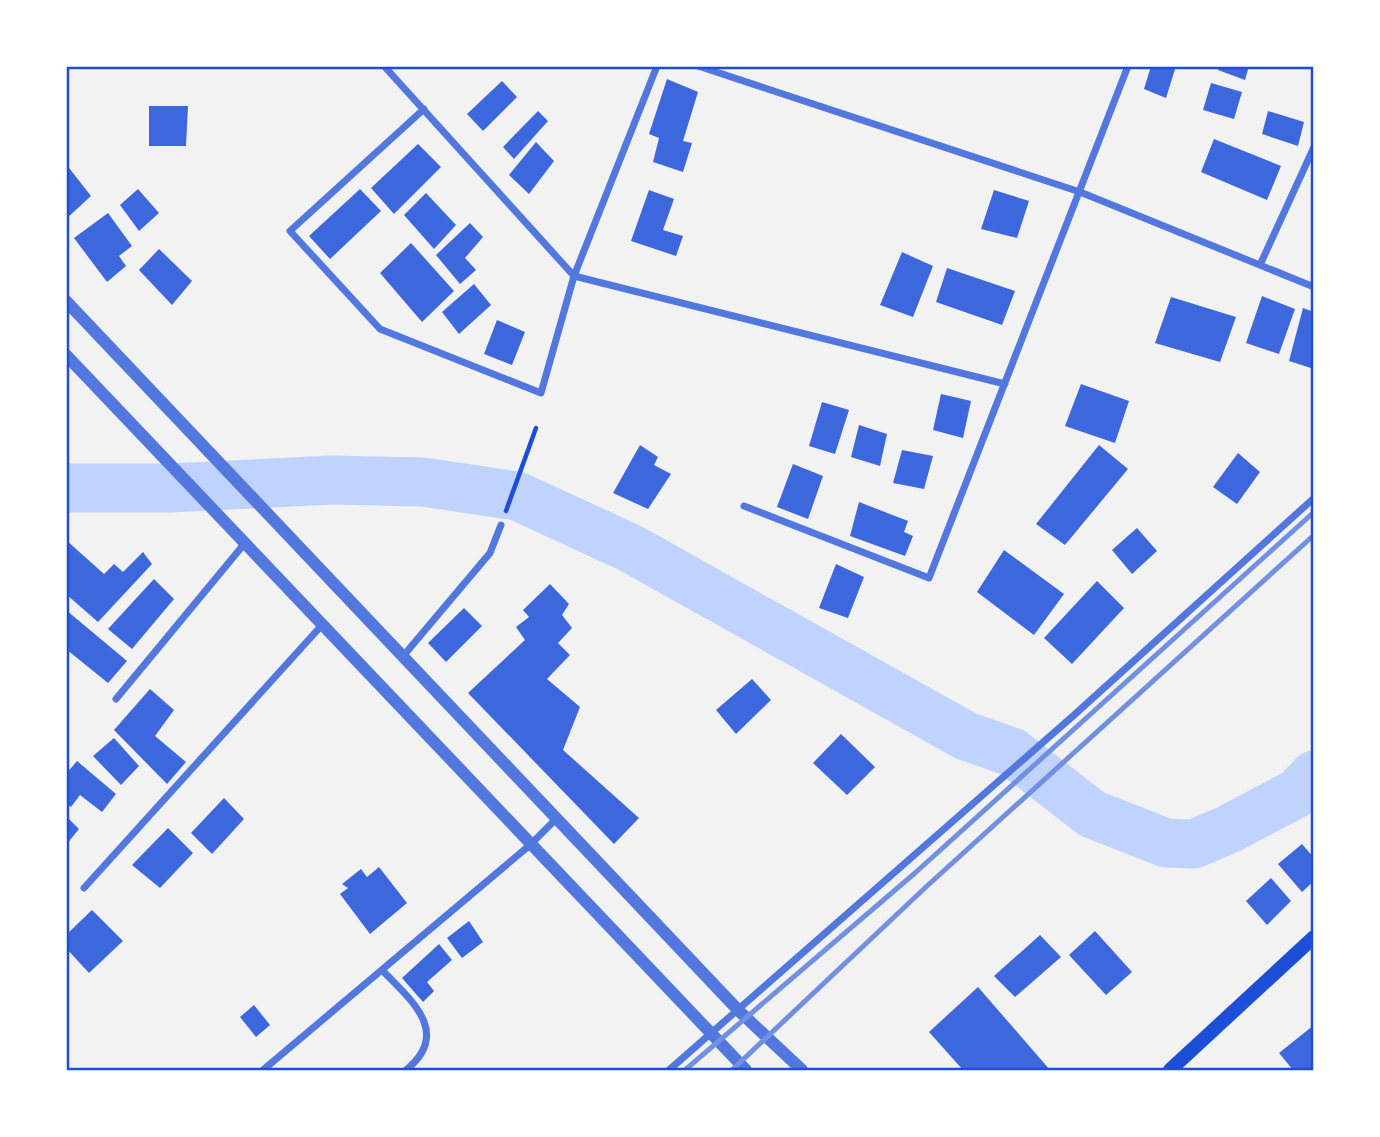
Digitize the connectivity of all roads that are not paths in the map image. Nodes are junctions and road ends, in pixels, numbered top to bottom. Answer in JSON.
{"nodes":[{"id":1,"x":384,"y":66,"type":"edge"},
{"id":2,"x":657,"y":66,"type":"edge"},
{"id":3,"x":698,"y":66,"type":"edge"},
{"id":4,"x":1128,"y":66,"type":"edge"},
{"id":5,"x":424,"y":109,"type":"junction"},
{"id":6,"x":1314,"y":147,"type":"edge"},
{"id":7,"x":1080,"y":192,"type":"junction"},
{"id":8,"x":1260,"y":265,"type":"junction"},
{"id":9,"x":574,"y":276,"type":"junction"},
{"id":10,"x":1314,"y":287,"type":"edge"},
{"id":11,"x":66,"y":301,"type":"edge"},
{"id":12,"x":66,"y":355,"type":"edge"},
{"id":13,"x":1004,"y":384,"type":"junction"},
{"id":14,"x":1314,"y":498,"type":"edge"},
{"id":15,"x":744,"y":506,"type":"dead end"},
{"id":16,"x":501,"y":525,"type":"road end"},
{"id":17,"x":245,"y":543,"type":"junction"},
{"id":18,"x":322,"y":625,"type":"junction"},
{"id":19,"x":404,"y":656,"type":"junction"},
{"id":20,"x":116,"y":699,"type":"dead end"},
{"id":21,"x":557,"y":818,"type":"junction"},
{"id":22,"x":530,"y":845,"type":"junction"},
{"id":23,"x":84,"y":888,"type":"dead end"},
{"id":24,"x":1314,"y":937,"type":"edge"},
{"id":25,"x":382,"y":970,"type":"junction"},
{"id":26,"x":739,"y":1011,"type":"junction"},
{"id":27,"x":711,"y":1035,"type":"junction"},
{"id":28,"x":263,"y":1070,"type":"edge"},
{"id":29,"x":406,"y":1070,"type":"edge"},
{"id":30,"x":669,"y":1070,"type":"edge"},
{"id":31,"x":746,"y":1070,"type":"edge"},
{"id":32,"x":802,"y":1070,"type":"edge"},
{"id":33,"x":1170,"y":1070,"type":"edge"}],
"edges":[{"from":1,"to":5,"type":"street"},
{"from":2,"to":9,"type":"street"},
{"from":3,"to":7,"type":"street"},
{"from":4,"to":7,"type":"street"},
{"from":5,"to":9,"type":"street"},
{"from":5,"to":9,"type":"street"},
{"from":6,"to":8,"type":"street"},
{"from":7,"to":8,"type":"street"},
{"from":7,"to":13,"type":"street"},
{"from":8,"to":10,"type":"street"},
{"from":9,"to":13,"type":"street"},
{"from":11,"to":19,"type":"street"},
{"from":12,"to":17,"type":"street"},
{"from":13,"to":15,"type":"street"},
{"from":14,"to":26,"type":"street"},
{"from":16,"to":19,"type":"street"},
{"from":17,"to":18,"type":"street"},
{"from":17,"to":20,"type":"street"},
{"from":18,"to":22,"type":"street"},
{"from":18,"to":23,"type":"street"},
{"from":19,"to":21,"type":"street"},
{"from":21,"to":22,"type":"street"},
{"from":21,"to":26,"type":"street"},
{"from":22,"to":25,"type":"street"},
{"from":22,"to":27,"type":"street"},
{"from":24,"to":33,"type":"main road"},
{"from":25,"to":28,"type":"street"},
{"from":25,"to":29,"type":"street"},
{"from":26,"to":27,"type":"street"},
{"from":26,"to":32,"type":"street"},
{"from":27,"to":30,"type":"street"},
{"from":27,"to":31,"type":"street"}]}
